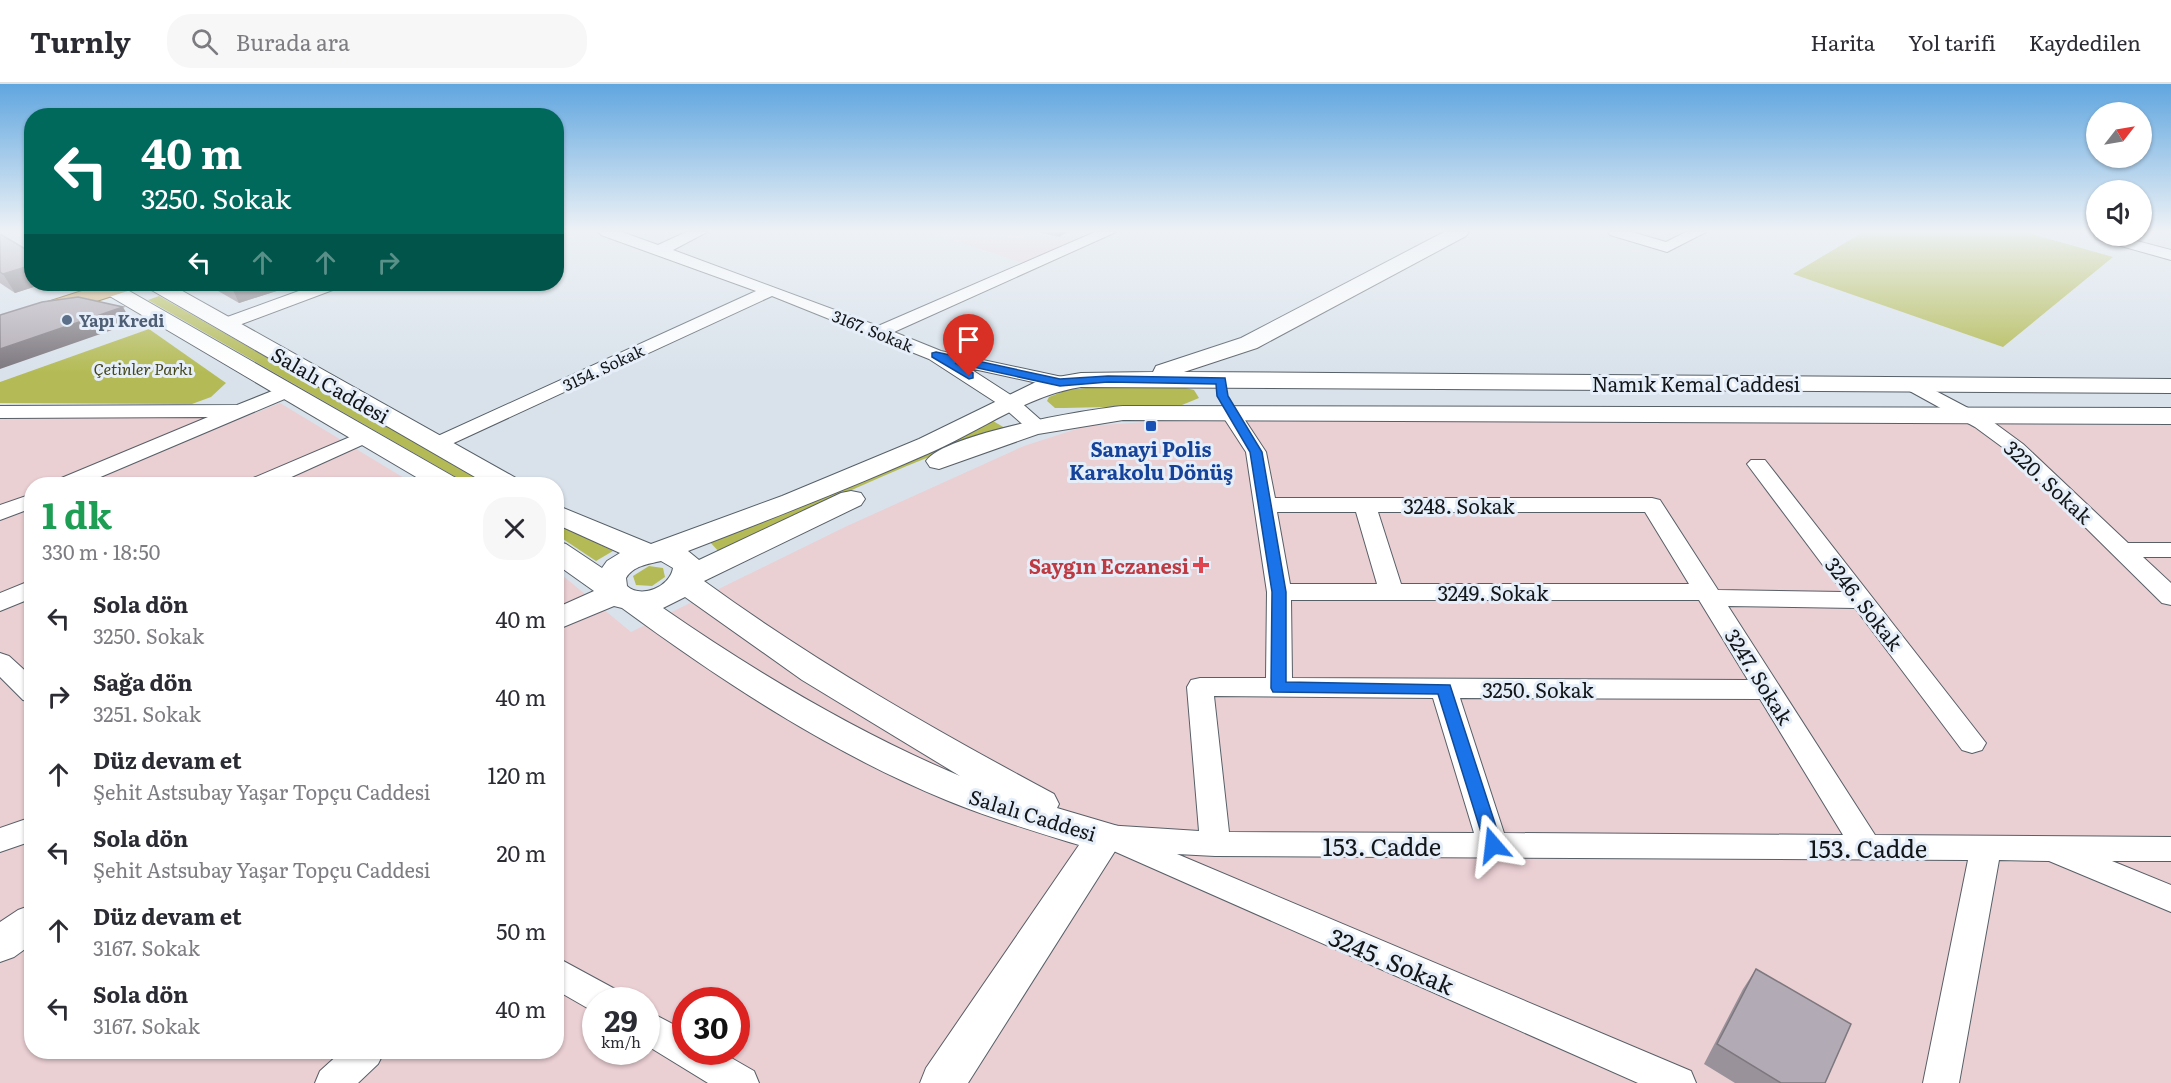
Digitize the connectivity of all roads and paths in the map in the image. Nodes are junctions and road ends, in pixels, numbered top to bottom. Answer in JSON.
{"nodes":[{"id":1,"x":739,"y":279,"type":"edge"},
{"id":2,"x":1001,"y":279,"type":"edge"},
{"id":3,"x":1370,"y":279,"type":"edge"},
{"id":4,"x":771,"y":290,"type":"junction"},
{"id":5,"x":59,"y":291,"type":"edge"},
{"id":6,"x":96,"y":291,"type":"edge"},
{"id":7,"x":123,"y":291,"type":"edge"},
{"id":8,"x":167,"y":291,"type":"edge"},
{"id":9,"x":313,"y":291,"type":"edge"},
{"id":10,"x":0,"y":310,"type":"edge"},
{"id":11,"x":225,"y":324,"type":"junction"},
{"id":12,"x":0,"y":325,"type":"edge"},
{"id":13,"x":879,"y":332,"type":"junction"},
{"id":14,"x":1249,"y":342,"type":"junction"},
{"id":15,"x":936,"y":355,"type":"junction"},
{"id":16,"x":1136,"y":379,"type":"junction"},
{"id":17,"x":1221,"y":381,"type":"junction"},
{"id":18,"x":1060,"y":382,"type":"junction"},
{"id":19,"x":1913,"y":385,"type":"junction"},
{"id":20,"x":2171,"y":386,"type":"edge"},
{"id":21,"x":287,"y":392,"type":"junction"},
{"id":22,"x":1010,"y":403,"type":"junction"},
{"id":23,"x":240,"y":411,"type":"junction"},
{"id":24,"x":0,"y":412,"type":"edge"},
{"id":25,"x":1230,"y":412,"type":"junction"},
{"id":26,"x":1969,"y":415,"type":"junction"},
{"id":27,"x":2171,"y":416,"type":"edge"},
{"id":28,"x":1036,"y":426,"type":"junction"},
{"id":29,"x":364,"y":437,"type":"junction"},
{"id":30,"x":436,"y":444,"type":"junction"},
{"id":31,"x":1758,"y":464,"type":"dead end"},
{"id":32,"x":84,"y":477,"type":"edge"},
{"id":33,"x":275,"y":477,"type":"edge"},
{"id":34,"x":434,"y":477,"type":"edge"},
{"id":35,"x":494,"y":477,"type":"edge"},
{"id":36,"x":24,"y":503,"type":"edge"},
{"id":37,"x":1265,"y":505,"type":"junction"},
{"id":38,"x":1365,"y":505,"type":"junction"},
{"id":39,"x":1652,"y":505,"type":"joint"},
{"id":40,"x":0,"y":513,"type":"edge"},
{"id":41,"x":564,"y":517,"type":"edge"},
{"id":42,"x":2122,"y":550,"type":"junction"},
{"id":43,"x":2171,"y":550,"type":"edge"},
{"id":44,"x":651,"y":553,"type":"junction"},
{"id":45,"x":564,"y":556,"type":"edge"},
{"id":46,"x":685,"y":579,"type":"junction"},
{"id":47,"x":24,"y":592,"type":"edge"},
{"id":48,"x":1279,"y":592,"type":"junction"},
{"id":49,"x":1392,"y":593,"type":"junction"},
{"id":50,"x":618,"y":594,"type":"junction"},
{"id":51,"x":1709,"y":595,"type":"junction"},
{"id":52,"x":2171,"y":597,"type":"edge"},
{"id":53,"x":1862,"y":600,"type":"junction"},
{"id":54,"x":0,"y":603,"type":"edge"},
{"id":55,"x":564,"y":617,"type":"edge"},
{"id":56,"x":0,"y":662,"type":"edge"},
{"id":57,"x":24,"y":685,"type":"edge"},
{"id":58,"x":1279,"y":688,"type":"junction"},
{"id":59,"x":1444,"y":689,"type":"junction"},
{"id":60,"x":1769,"y":690,"type":"junction"},
{"id":61,"x":1972,"y":742,"type":"dead end"},
{"id":62,"x":24,"y":832,"type":"edge"},
{"id":63,"x":1106,"y":837,"type":"junction"},
{"id":64,"x":0,"y":840,"type":"edge"},
{"id":65,"x":1215,"y":844,"type":"junction"},
{"id":66,"x":1493,"y":845,"type":"junction"},
{"id":67,"x":1867,"y":848,"type":"junction"},
{"id":68,"x":1986,"y":848,"type":"junction"},
{"id":69,"x":2049,"y":848,"type":"junction"},
{"id":70,"x":2171,"y":849,"type":"edge"},
{"id":71,"x":2171,"y":899,"type":"edge"},
{"id":72,"x":24,"y":928,"type":"edge"},
{"id":73,"x":0,"y":944,"type":"edge"},
{"id":74,"x":564,"y":977,"type":"edge"},
{"id":75,"x":582,"y":987,"type":"edge"},
{"id":76,"x":359,"y":1059,"type":"edge"},
{"id":77,"x":711,"y":1065,"type":"edge"},
{"id":78,"x":333,"y":1083,"type":"edge"},
{"id":79,"x":741,"y":1083,"type":"edge"},
{"id":80,"x":942,"y":1083,"type":"edge"},
{"id":81,"x":1678,"y":1083,"type":"edge"},
{"id":82,"x":1941,"y":1083,"type":"edge"}],
"edges":[{"from":1,"to":4,"type":"street","name":"3167. Sokak"},
{"from":2,"to":13,"type":"street"},
{"from":3,"to":14,"type":"street"},
{"from":4,"to":13,"type":"street","name":"3167. Sokak"},
{"from":4,"to":30,"type":"street","name":"3154. Sokak"},
{"from":5,"to":10,"type":"main road"},
{"from":6,"to":12,"type":"main road"},
{"from":7,"to":21,"type":"street","name":"Salalı Caddesi"},
{"from":8,"to":11,"type":"street","name":"Salalı Caddesi"},
{"from":9,"to":11,"type":"street"},
{"from":11,"to":30,"type":"street","name":"Salalı Caddesi"},
{"from":13,"to":15,"type":"street","name":"3167. Sokak"},
{"from":14,"to":16,"type":"street"},
{"from":14,"to":17,"type":"street"},
{"from":15,"to":18,"type":"street","name":"3167. Sokak"},
{"from":15,"to":22,"type":"street","name":"3167. Sokak"},
{"from":16,"to":17,"type":"street","name":"Namık Kemal Caddesi"},
{"from":16,"to":18,"type":"street"},
{"from":17,"to":19,"type":"street","name":"Namık Kemal Caddesi"},
{"from":17,"to":25,"type":"street"},
{"from":18,"to":22,"type":"street"},
{"from":19,"to":20,"type":"street","name":"Namık Kemal Caddesi"},
{"from":19,"to":26,"type":"street","name":"3220. Sokak"},
{"from":21,"to":23,"type":"street"},
{"from":21,"to":29,"type":"street","name":"Salalı Caddesi"},
{"from":22,"to":28,"type":"street","name":"3167. Sokak"},
{"from":22,"to":44,"type":"street"},
{"from":23,"to":24,"type":"street"},
{"from":23,"to":32,"type":"street"},
{"from":25,"to":26,"type":"street","name":"Namık Kemal Caddesi"},
{"from":25,"to":28,"type":"street","name":"Namık Kemal Caddesi"},
{"from":25,"to":37,"type":"street"},
{"from":26,"to":27,"type":"street","name":"Namık Kemal Caddesi"},
{"from":26,"to":42,"type":"street","name":"3220. Sokak"},
{"from":28,"to":46,"type":"street","name":"Namık Kemal Caddesi"},
{"from":29,"to":33,"type":"street"},
{"from":29,"to":34,"type":"street","name":"Salalı Caddesi"},
{"from":30,"to":35,"type":"street","name":"Salalı Caddesi"},
{"from":31,"to":53,"type":"street","name":"3246. Sokak"},
{"from":36,"to":40,"type":"street"},
{"from":37,"to":38,"type":"street","name":"3248. Sokak"},
{"from":37,"to":48,"type":"street"},
{"from":38,"to":39,"type":"street","name":"3248. Sokak"},
{"from":38,"to":49,"type":"street"},
{"from":39,"to":51,"type":"street","name":"3247. Sokak"},
{"from":41,"to":44,"type":"street"},
{"from":42,"to":43,"type":"street"},
{"from":42,"to":52,"type":"street","name":"3220. Sokak"},
{"from":44,"to":46,"type":"street"},
{"from":44,"to":50,"type":"street"},
{"from":45,"to":50,"type":"street","name":"Salalı Caddesi"},
{"from":46,"to":50,"type":"street","name":"Namık Kemal Caddesi"},
{"from":46,"to":63,"type":"street","name":"Salalı Caddesi"},
{"from":47,"to":54,"type":"street"},
{"from":48,"to":49,"type":"street","name":"3249. Sokak"},
{"from":48,"to":58,"type":"street"},
{"from":49,"to":51,"type":"street","name":"3249. Sokak"},
{"from":50,"to":55,"type":"street","name":"Namık Kemal Caddesi"},
{"from":50,"to":63,"type":"street","name":"Salalı Caddesi"},
{"from":51,"to":53,"type":"street","name":"3249. Sokak"},
{"from":51,"to":60,"type":"street","name":"3247. Sokak"},
{"from":53,"to":61,"type":"street","name":"3246. Sokak"},
{"from":56,"to":57,"type":"street"},
{"from":58,"to":59,"type":"street","name":"3250. Sokak"},
{"from":58,"to":65,"type":"street","name":"3250. Sokak"},
{"from":59,"to":60,"type":"street","name":"3250. Sokak"},
{"from":59,"to":66,"type":"street"},
{"from":60,"to":67,"type":"street","name":"3247. Sokak"},
{"from":62,"to":64,"type":"street"},
{"from":63,"to":65,"type":"street","name":"153. Cadde"},
{"from":63,"to":80,"type":"street"},
{"from":63,"to":81,"type":"street","name":"3245. Sokak"},
{"from":65,"to":66,"type":"street","name":"153. Cadde"},
{"from":66,"to":67,"type":"street","name":"153. Cadde"},
{"from":67,"to":68,"type":"street","name":"153. Cadde"},
{"from":68,"to":69,"type":"street","name":"153. Cadde"},
{"from":68,"to":82,"type":"street"},
{"from":69,"to":70,"type":"street","name":"153. Cadde"},
{"from":69,"to":71,"type":"street"},
{"from":72,"to":73,"type":"street"},
{"from":74,"to":75,"type":"street"},
{"from":76,"to":78,"type":"street"},
{"from":77,"to":79,"type":"street"}]}
